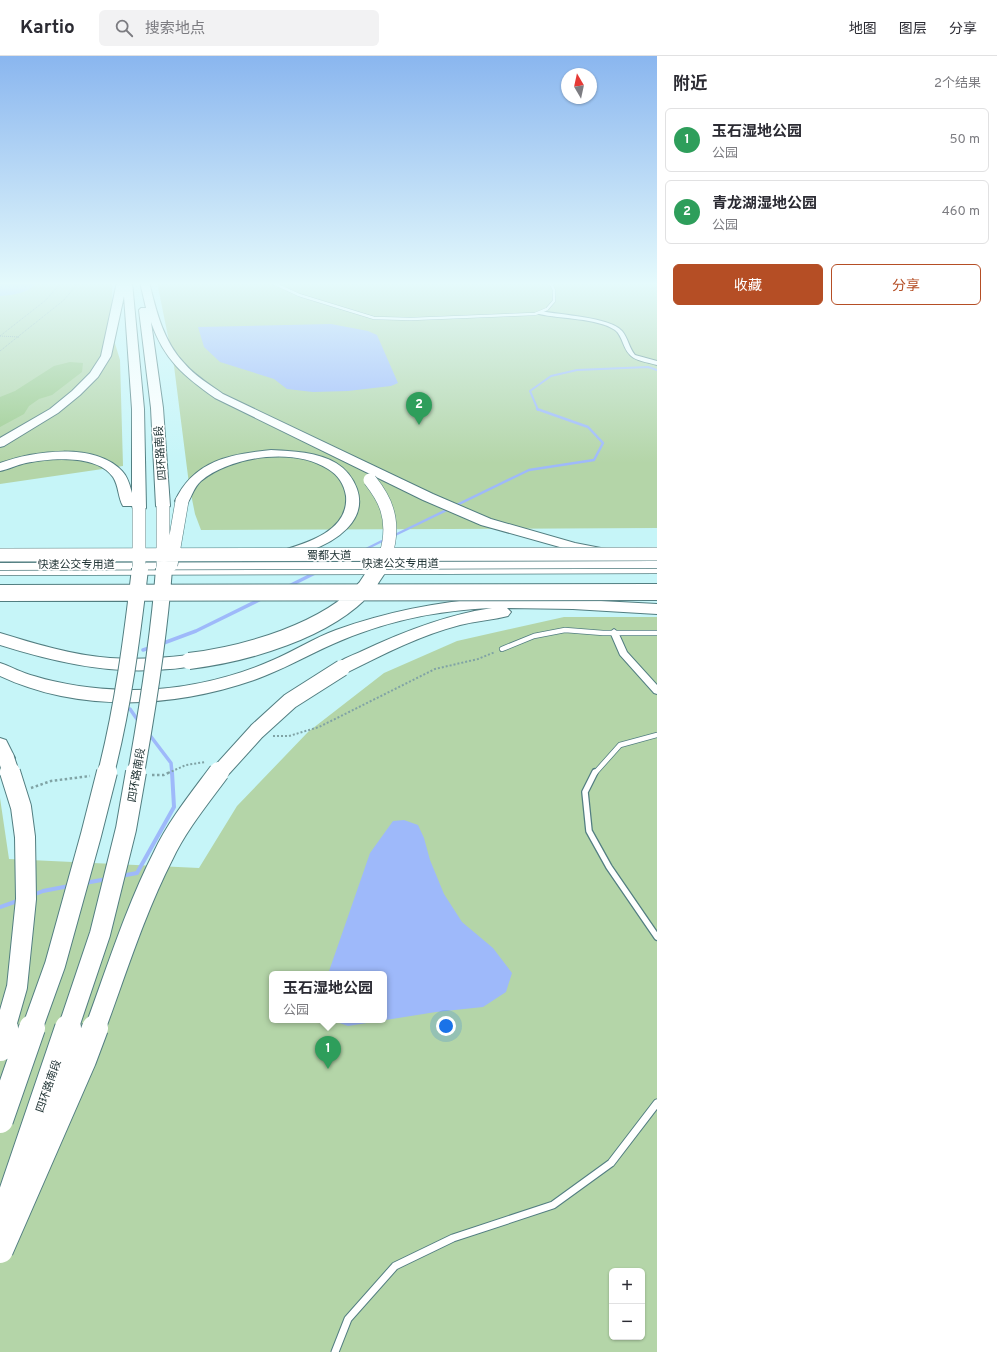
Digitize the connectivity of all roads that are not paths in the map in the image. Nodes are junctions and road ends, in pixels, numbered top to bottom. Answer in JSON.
{"nodes":[{"id":1,"x":109,"y":342,"type":"edge"},
{"id":2,"x":132,"y":342,"type":"edge"},
{"id":3,"x":151,"y":342,"type":"edge"},
{"id":4,"x":164,"y":342,"type":"edge"},
{"id":5,"x":626,"y":342,"type":"edge"},
{"id":6,"x":657,"y":363,"type":"edge"},
{"id":7,"x":0,"y":443,"type":"edge"},
{"id":8,"x":342,"y":456,"type":"junction"},
{"id":9,"x":0,"y":467,"type":"edge"},
{"id":10,"x":134,"y":505,"type":"junction"},
{"id":11,"x":657,"y":554,"type":"edge"},
{"id":12,"x":0,"y":556,"type":"edge"},
{"id":13,"x":271,"y":558,"type":"junction"},
{"id":14,"x":642,"y":559,"type":"junction"},
{"id":15,"x":657,"y":559,"type":"edge"},
{"id":16,"x":657,"y":565,"type":"edge"},
{"id":17,"x":0,"y":567,"type":"edge"},
{"id":18,"x":657,"y":571,"type":"edge"},
{"id":19,"x":0,"y":573,"type":"edge"},
{"id":20,"x":657,"y":586,"type":"edge"},
{"id":21,"x":0,"y":588,"type":"edge"},
{"id":22,"x":657,"y":592,"type":"edge"},
{"id":23,"x":0,"y":593,"type":"edge"},
{"id":24,"x":587,"y":605,"type":"junction"},
{"id":25,"x":657,"y":609,"type":"edge"},
{"id":26,"x":161,"y":610,"type":"junction"},
{"id":27,"x":614,"y":632,"type":"junction"},
{"id":28,"x":657,"y":633,"type":"edge"},
{"id":29,"x":0,"y":639,"type":"edge"},
{"id":30,"x":502,"y":649,"type":"road end"},
{"id":31,"x":0,"y":669,"type":"edge"},
{"id":32,"x":657,"y":691,"type":"edge"},
{"id":33,"x":657,"y":735,"type":"edge"},
{"id":34,"x":3,"y":752,"type":"edge"},
{"id":35,"x":657,"y":937,"type":"edge"},
{"id":36,"x":0,"y":1048,"type":"edge"},
{"id":37,"x":657,"y":1103,"type":"edge"},
{"id":38,"x":0,"y":1120,"type":"edge"},
{"id":39,"x":0,"y":1228,"type":"edge"},
{"id":40,"x":0,"y":1250,"type":"edge"},
{"id":41,"x":334,"y":1352,"type":"edge"}],
"edges":[{"from":1,"to":7,"type":"highway"},
{"from":2,"to":10,"type":"highway","name":"四环路南段"},
{"from":3,"to":26,"type":"highway","name":"四环路南段","bridge":true},
{"from":4,"to":8,"type":"highway"},
{"from":5,"to":6,"type":"street"},
{"from":8,"to":14,"type":"highway"},
{"from":8,"to":29,"type":"highway","bridge":true},
{"from":9,"to":10,"type":"highway"},
{"from":10,"to":38,"type":"highway","name":"四环路南段","bridge":true},
{"from":11,"to":12,"type":"highway","name":"蜀都大道","bridge":true},
{"from":12,"to":13,"type":"highway"},
{"from":13,"to":14,"type":"highway"},
{"from":13,"to":26,"type":"highway","bridge":true},
{"from":14,"to":15,"type":"highway"},
{"from":16,"to":17,"type":"main road"},
{"from":18,"to":19,"type":"lane","name":"快速公交专用道","bridge":true},
{"from":20,"to":21,"type":"main road"},
{"from":22,"to":23,"type":"highway","bridge":true},
{"from":24,"to":25,"type":"highway"},
{"from":24,"to":31,"type":"highway"},
{"from":24,"to":40,"type":"highway","bridge":true},
{"from":26,"to":39,"type":"highway","name":"四环路南段","bridge":true},
{"from":27,"to":28,"type":"lane"},
{"from":27,"to":30,"type":"lane"},
{"from":27,"to":32,"type":"street"},
{"from":33,"to":35,"type":"lane"},
{"from":34,"to":36,"type":"highway","bridge":true},
{"from":37,"to":41,"type":"lane"}]}
